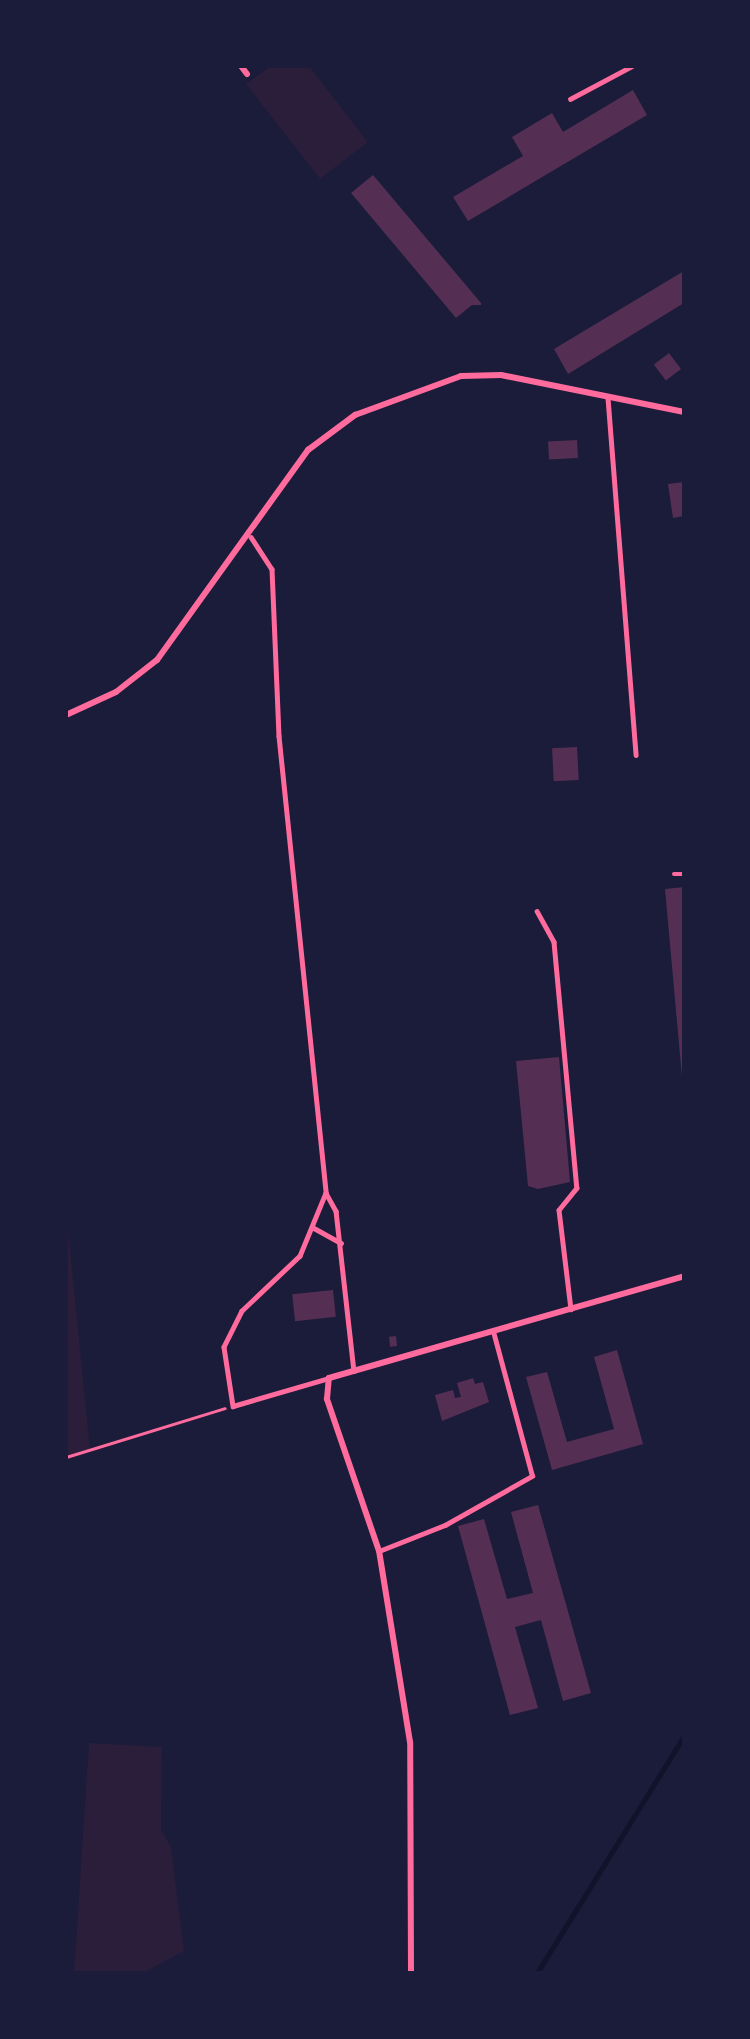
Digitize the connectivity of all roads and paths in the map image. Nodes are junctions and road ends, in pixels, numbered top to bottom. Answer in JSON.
{"nodes":[{"id":1,"x":241,"y":66,"type":"edge"},
{"id":2,"x":632,"y":66,"type":"edge"},
{"id":3,"x":247,"y":74,"type":"dead end"},
{"id":4,"x":570,"y":99,"type":"dead end"},
{"id":5,"x":608,"y":398,"type":"junction"},
{"id":6,"x":684,"y":412,"type":"edge"},
{"id":7,"x":251,"y":537,"type":"junction"},
{"id":8,"x":66,"y":714,"type":"edge"},
{"id":9,"x":636,"y":755,"type":"dead end"},
{"id":10,"x":674,"y":874,"type":"dead end"},
{"id":11,"x":684,"y":874,"type":"edge"},
{"id":12,"x":537,"y":911,"type":"dead end"},
{"id":13,"x":326,"y":1193,"type":"junction"},
{"id":14,"x":314,"y":1228,"type":"junction"},
{"id":15,"x":341,"y":1244,"type":"junction"},
{"id":16,"x":684,"y":1275,"type":"edge"},
{"id":17,"x":571,"y":1309,"type":"junction"},
{"id":18,"x":493,"y":1331,"type":"junction"},
{"id":19,"x":354,"y":1371,"type":"junction"},
{"id":20,"x":329,"y":1378,"type":"junction"},
{"id":21,"x":233,"y":1406,"type":"junction"},
{"id":22,"x":66,"y":1456,"type":"edge"},
{"id":23,"x":379,"y":1551,"type":"junction"},
{"id":24,"x":411,"y":1973,"type":"edge"}],
"edges":[{"from":1,"to":3,"type":"street"},
{"from":2,"to":4,"type":"lane"},
{"from":5,"to":6,"type":"street"},
{"from":5,"to":7,"type":"street"},
{"from":5,"to":9,"type":"lane"},
{"from":7,"to":8,"type":"street"},
{"from":7,"to":13,"type":"lane"},
{"from":10,"to":11,"type":"lane"},
{"from":12,"to":17,"type":"lane"},
{"from":13,"to":14,"type":"lane"},
{"from":13,"to":15,"type":"lane"},
{"from":14,"to":15,"type":"lane"},
{"from":14,"to":21,"type":"lane"},
{"from":15,"to":19,"type":"lane"},
{"from":16,"to":17,"type":"street"},
{"from":17,"to":18,"type":"street"},
{"from":18,"to":19,"type":"street"},
{"from":18,"to":23,"type":"lane"},
{"from":19,"to":20,"type":"street"},
{"from":20,"to":21,"type":"lane"},
{"from":20,"to":23,"type":"street"},
{"from":21,"to":22,"type":"path"},
{"from":23,"to":24,"type":"street"}]}
